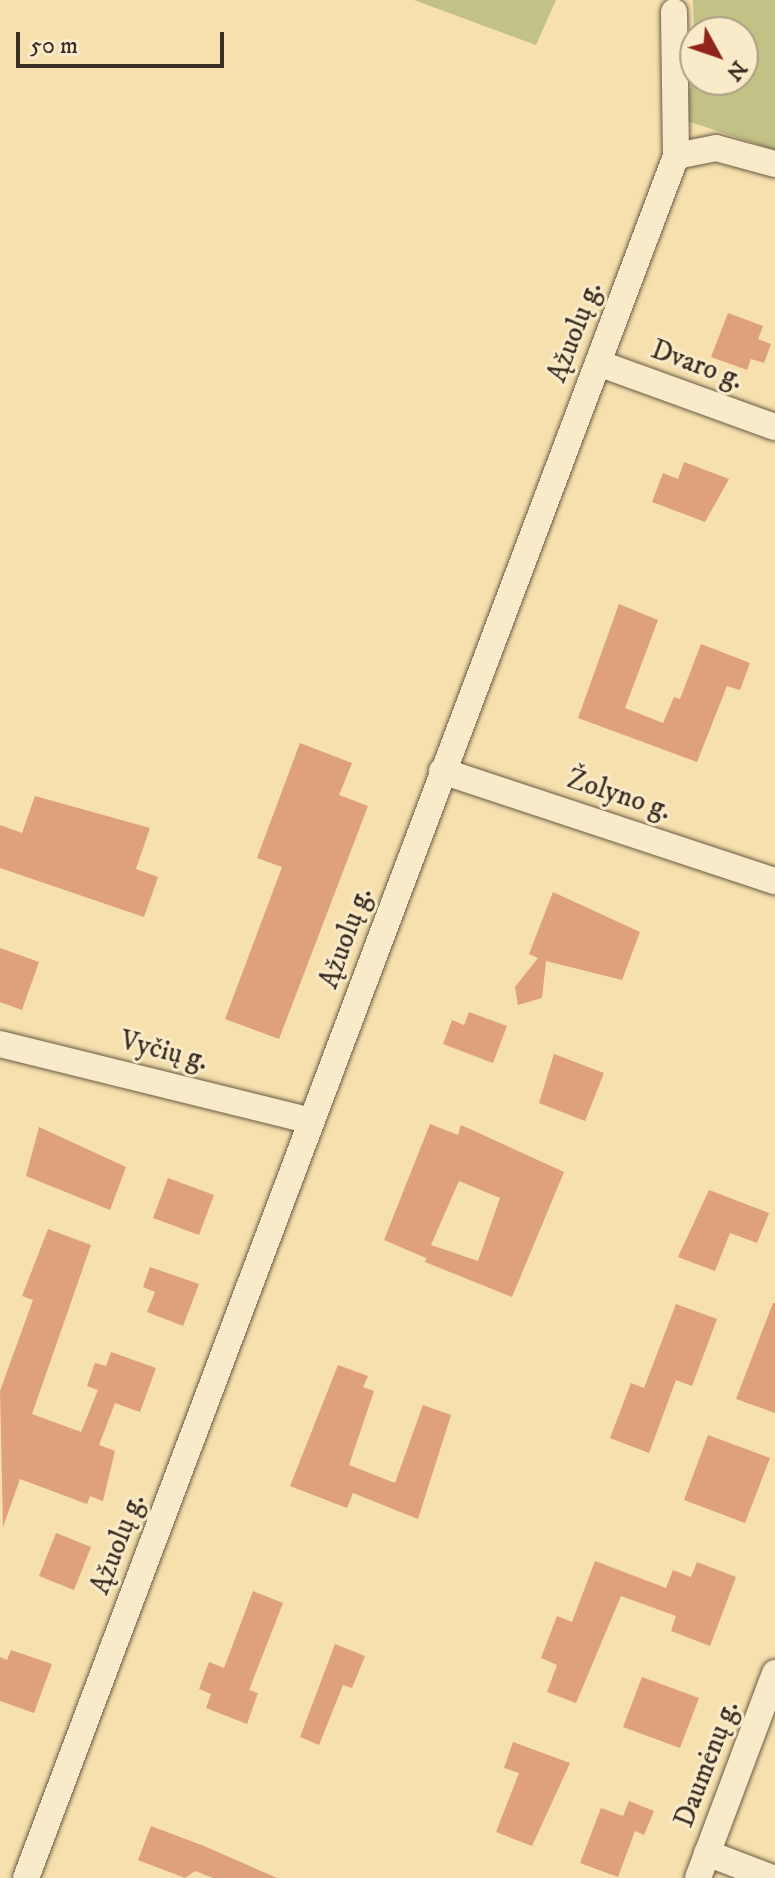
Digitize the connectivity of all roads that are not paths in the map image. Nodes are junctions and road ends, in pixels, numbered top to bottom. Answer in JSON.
{"nodes":[{"id":1,"x":674,"y":12,"type":"dead end"},
{"id":2,"x":676,"y":156,"type":"junction"},
{"id":3,"x":775,"y":164,"type":"edge"},
{"id":4,"x":598,"y":363,"type":"junction"},
{"id":5,"x":775,"y":427,"type":"edge"},
{"id":6,"x":442,"y":771,"type":"junction"},
{"id":7,"x":775,"y":881,"type":"edge"},
{"id":8,"x":0,"y":1044,"type":"edge"},
{"id":9,"x":312,"y":1121,"type":"junction"},
{"id":10,"x":775,"y":1673,"type":"edge"},
{"id":11,"x":707,"y":1853,"type":"junction"},
{"id":12,"x":26,"y":1878,"type":"edge"},
{"id":13,"x":698,"y":1878,"type":"edge"},
{"id":14,"x":772,"y":1878,"type":"edge"}],
"edges":[{"from":1,"to":2,"type":"street","name":"Ąžuolų g."},
{"from":2,"to":3,"type":"street"},
{"from":2,"to":4,"type":"street","name":"Ąžuolų g."},
{"from":4,"to":5,"type":"street","name":"Dvaro g."},
{"from":4,"to":6,"type":"street","name":"Ąžuolų g."},
{"from":6,"to":7,"type":"street","name":"Žolyno g."},
{"from":6,"to":9,"type":"street","name":"Ąžuolų g."},
{"from":8,"to":9,"type":"street","name":"Vyčių g."},
{"from":9,"to":12,"type":"street","name":"Ąžuolų g."},
{"from":10,"to":11,"type":"street","name":"Daumėnų g."},
{"from":11,"to":13,"type":"street","name":"Daumėnų g."},
{"from":11,"to":14,"type":"street"}]}
